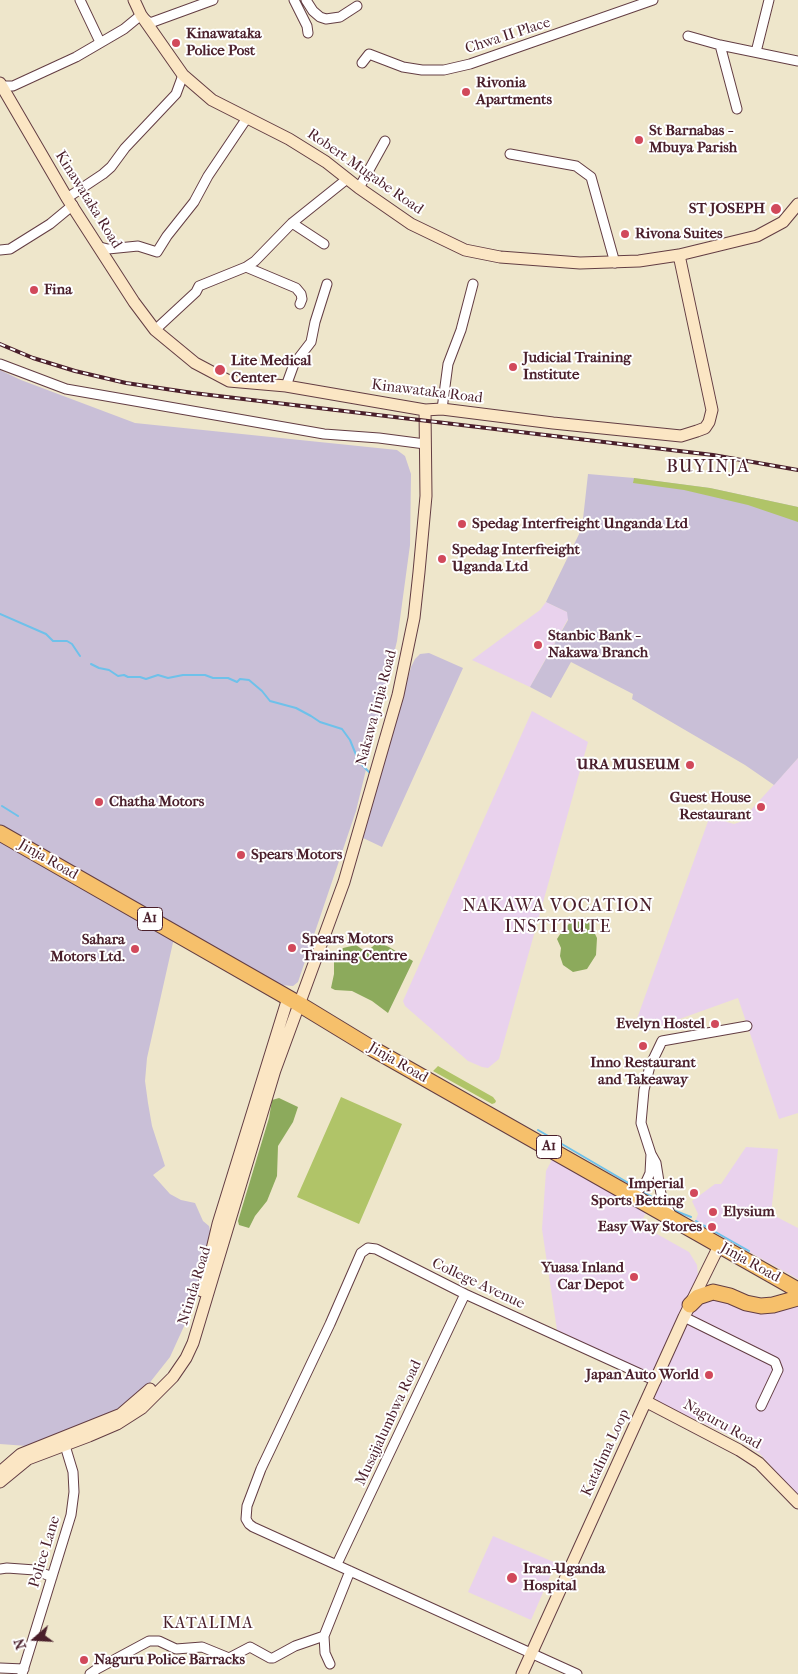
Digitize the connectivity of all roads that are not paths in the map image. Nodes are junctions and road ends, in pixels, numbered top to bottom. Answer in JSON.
{"nodes":[{"id":1,"x":80,"y":0,"type":"edge"},
{"id":2,"x":134,"y":0,"type":"edge"},
{"id":3,"x":213,"y":0,"type":"edge"},
{"id":4,"x":294,"y":0,"type":"edge"},
{"id":5,"x":306,"y":0,"type":"edge"},
{"id":6,"x":653,"y":0,"type":"edge"},
{"id":7,"x":768,"y":0,"type":"edge"},
{"id":8,"x":358,"y":6,"type":"dead end"},
{"id":9,"x":141,"y":16,"type":"junction"},
{"id":10,"x":308,"y":33,"type":"dead end"},
{"id":11,"x":688,"y":36,"type":"dead end"},
{"id":12,"x":100,"y":42,"type":"junction"},
{"id":13,"x":720,"y":45,"type":"junction"},
{"id":14,"x":756,"y":52,"type":"junction"},
{"id":15,"x":798,"y":61,"type":"edge"},
{"id":16,"x":362,"y":63,"type":"dead end"},
{"id":17,"x":183,"y":74,"type":"junction"},
{"id":18,"x":1,"y":84,"type":"edge"},
{"id":19,"x":737,"y":109,"type":"dead end"},
{"id":20,"x":247,"y":118,"type":"junction"},
{"id":21,"x":385,"y":141,"type":"dead end"},
{"id":22,"x":510,"y":154,"type":"dead end"},
{"id":23,"x":347,"y":179,"type":"junction"},
{"id":24,"x":359,"y":188,"type":"junction"},
{"id":25,"x":70,"y":202,"type":"junction"},
{"id":26,"x":798,"y":204,"type":"edge"},
{"id":27,"x":292,"y":223,"type":"junction"},
{"id":28,"x":324,"y":244,"type":"dead end"},
{"id":29,"x":100,"y":248,"type":"junction"},
{"id":30,"x":0,"y":250,"type":"edge"},
{"id":31,"x":679,"y":255,"type":"junction"},
{"id":32,"x":615,"y":263,"type":"junction"},
{"id":33,"x":246,"y":267,"type":"junction"},
{"id":34,"x":327,"y":284,"type":"dead end"},
{"id":35,"x":473,"y":284,"type":"dead end"},
{"id":36,"x":300,"y":304,"type":"dead end"},
{"id":37,"x":155,"y":330,"type":"junction"},
{"id":38,"x":0,"y":364,"type":"edge"},
{"id":39,"x":286,"y":386,"type":"junction"},
{"id":40,"x":442,"y":409,"type":"junction"},
{"id":41,"x":425,"y":410,"type":"junction"},
{"id":42,"x":425,"y":444,"type":"junction"},
{"id":43,"x":0,"y":833,"type":"edge"},
{"id":44,"x":294,"y":1001,"type":"junction"},
{"id":45,"x":747,"y":1026,"type":"dead end"},
{"id":46,"x":651,"y":1154,"type":"junction"},
{"id":47,"x":632,"y":1196,"type":"junction"},
{"id":48,"x":673,"y":1219,"type":"junction"},
{"id":49,"x":719,"y":1246,"type":"junction"},
{"id":50,"x":798,"y":1290,"type":"edge"},
{"id":51,"x":465,"y":1294,"type":"junction"},
{"id":52,"x":798,"y":1298,"type":"edge"},
{"id":53,"x":687,"y":1311,"type":"junction"},
{"id":54,"x":656,"y":1381,"type":"junction"},
{"id":55,"x":647,"y":1402,"type":"junction"},
{"id":56,"x":761,"y":1406,"type":"dead end"},
{"id":57,"x":64,"y":1441,"type":"junction"},
{"id":58,"x":0,"y":1472,"type":"edge"},
{"id":59,"x":0,"y":1482,"type":"edge"},
{"id":60,"x":798,"y":1503,"type":"edge"},
{"id":61,"x":336,"y":1564,"type":"junction"},
{"id":62,"x":0,"y":1569,"type":"edge"},
{"id":63,"x":350,"y":1571,"type":"junction"},
{"id":64,"x":52,"y":1577,"type":"junction"},
{"id":65,"x":324,"y":1636,"type":"junction"},
{"id":66,"x":531,"y":1653,"type":"junction"},
{"id":67,"x":330,"y":1664,"type":"dead end"},
{"id":68,"x":0,"y":1668,"type":"edge"},
{"id":69,"x":23,"y":1671,"type":"edge"},
{"id":70,"x":90,"y":1674,"type":"edge"},
{"id":71,"x":522,"y":1674,"type":"edge"},
{"id":72,"x":577,"y":1674,"type":"edge"}],
"edges":[{"from":1,"to":12,"type":"street"},
{"from":2,"to":9,"type":"street","name":"Robert Mugabe Road"},
{"from":3,"to":9,"type":"street"},
{"from":4,"to":10,"type":"street"},
{"from":5,"to":8,"type":"street"},
{"from":6,"to":16,"type":"street","name":"Chwa II Place"},
{"from":7,"to":14,"type":"street"},
{"from":9,"to":12,"type":"street"},
{"from":9,"to":17,"type":"street","name":"Robert Mugabe Road"},
{"from":11,"to":13,"type":"street"},
{"from":12,"to":18,"type":"street"},
{"from":13,"to":14,"type":"street"},
{"from":13,"to":19,"type":"street"},
{"from":14,"to":15,"type":"street"},
{"from":17,"to":20,"type":"street","name":"Robert Mugabe Road"},
{"from":17,"to":25,"type":"street"},
{"from":18,"to":25,"type":"street","name":"Kinawataka Road"},
{"from":20,"to":23,"type":"street","name":"Robert Mugabe Road"},
{"from":20,"to":29,"type":"street"},
{"from":21,"to":24,"type":"street"},
{"from":22,"to":32,"type":"street"},
{"from":23,"to":24,"type":"street","name":"Robert Mugabe Road"},
{"from":23,"to":27,"type":"street"},
{"from":24,"to":32,"type":"street","name":"Robert Mugabe Road"},
{"from":25,"to":29,"type":"street","name":"Kinawataka Road"},
{"from":25,"to":30,"type":"street"},
{"from":26,"to":31,"type":"street","name":"Robert Mugabe Road"},
{"from":27,"to":28,"type":"street"},
{"from":27,"to":33,"type":"street"},
{"from":29,"to":37,"type":"street","name":"Kinawataka Road"},
{"from":31,"to":32,"type":"street","name":"Robert Mugabe Road"},
{"from":31,"to":40,"type":"street","name":"Kinawataka Road"},
{"from":33,"to":36,"type":"street"},
{"from":33,"to":37,"type":"street"},
{"from":34,"to":39,"type":"street"},
{"from":35,"to":40,"type":"street"},
{"from":37,"to":39,"type":"street","name":"Kinawataka Road"},
{"from":38,"to":42,"type":"street"},
{"from":39,"to":41,"type":"street","name":"Kinawataka Road"},
{"from":40,"to":41,"type":"street","name":"Kinawataka Road"},
{"from":41,"to":42,"type":"street","name":"Nakawa Jinja Road"},
{"from":42,"to":44,"type":"street","name":"Nakawa Jinja Road"},
{"from":43,"to":44,"type":"highway","name":"Jinja Road","number":"A1"},
{"from":44,"to":47,"type":"highway","name":"Jinja Road","number":"A1"},
{"from":44,"to":57,"type":"street","name":"Ntinda Road"},
{"from":45,"to":46,"type":"street"},
{"from":46,"to":47,"type":"street"},
{"from":46,"to":48,"type":"street"},
{"from":47,"to":48,"type":"highway","name":"Jinja Road","number":"A1"},
{"from":48,"to":49,"type":"highway","name":"Jinja Road","number":"A1"},
{"from":49,"to":50,"type":"highway","name":"Jinja Road","number":"A1"},
{"from":49,"to":53,"type":"street","name":"Katalima Loop"},
{"from":51,"to":54,"type":"street","name":"College Avenue"},
{"from":51,"to":61,"type":"street","name":"Musajjalumbwa Road"},
{"from":51,"to":61,"type":"street","name":"College Avenue"},
{"from":52,"to":53,"type":"highway"},
{"from":53,"to":54,"type":"street","name":"Katalima Loop"},
{"from":53,"to":56,"type":"street"},
{"from":54,"to":55,"type":"street","name":"Katalima Loop"},
{"from":55,"to":60,"type":"street","name":"Naguru Road"},
{"from":55,"to":66,"type":"street","name":"Katalima Loop"},
{"from":57,"to":58,"type":"street","name":"Ntinda Road"},
{"from":57,"to":59,"type":"street","name":"Ntinda Road"},
{"from":57,"to":64,"type":"street","name":"Police Lane"},
{"from":61,"to":63,"type":"street"},
{"from":62,"to":64,"type":"street"},
{"from":63,"to":65,"type":"street"},
{"from":63,"to":66,"type":"street"},
{"from":64,"to":69,"type":"street","name":"Police Lane"},
{"from":65,"to":67,"type":"street"},
{"from":65,"to":70,"type":"street"},
{"from":66,"to":71,"type":"street","name":"Katalima Loop"},
{"from":66,"to":72,"type":"street"},
{"from":68,"to":69,"type":"street"}]}
